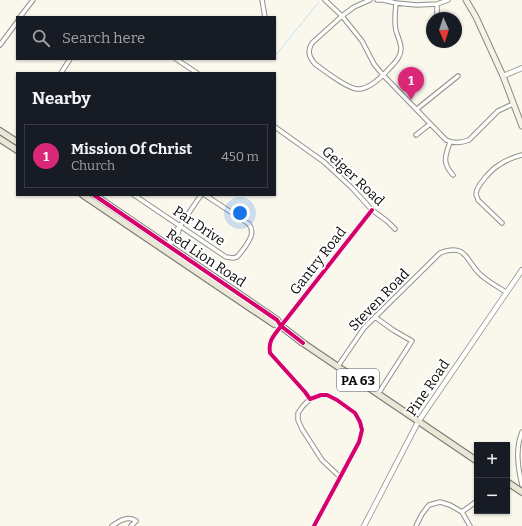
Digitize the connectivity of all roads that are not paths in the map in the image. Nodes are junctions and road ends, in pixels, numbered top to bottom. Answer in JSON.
{"nodes":[{"id":1,"x":33,"y":0,"type":"edge"},
{"id":2,"x":262,"y":0,"type":"edge"},
{"id":3,"x":326,"y":0,"type":"edge"},
{"id":4,"x":370,"y":0,"type":"edge"},
{"id":5,"x":377,"y":0,"type":"edge"},
{"id":6,"x":448,"y":0,"type":"edge"},
{"id":7,"x":466,"y":0,"type":"edge"},
{"id":8,"x":396,"y":3,"type":"junction"},
{"id":9,"x":437,"y":4,"type":"junction"},
{"id":10,"x":437,"y":12,"type":"edge"},
{"id":11,"x":21,"y":16,"type":"edge"},
{"id":12,"x":265,"y":16,"type":"edge"},
{"id":13,"x":342,"y":16,"type":"junction"},
{"id":14,"x":16,"y":23,"type":"edge"},
{"id":15,"x":0,"y":45,"type":"edge"},
{"id":16,"x":69,"y":60,"type":"edge"},
{"id":17,"x":178,"y":60,"type":"edge"},
{"id":18,"x":522,"y":68,"type":"edge"},
{"id":19,"x":62,"y":72,"type":"edge"},
{"id":20,"x":196,"y":72,"type":"edge"},
{"id":21,"x":383,"y":75,"type":"junction"},
{"id":22,"x":458,"y":76,"type":"dead end"},
{"id":23,"x":503,"y":76,"type":"junction"},
{"id":24,"x":513,"y":104,"type":"junction"},
{"id":25,"x":416,"y":109,"type":"junction"},
{"id":26,"x":430,"y":124,"type":"junction"},
{"id":27,"x":522,"y":126,"type":"edge"},
{"id":28,"x":276,"y":128,"type":"edge"},
{"id":29,"x":0,"y":131,"type":"edge"},
{"id":30,"x":416,"y":135,"type":"dead end"},
{"id":31,"x":0,"y":139,"type":"edge"},
{"id":32,"x":450,"y":142,"type":"junction"},
{"id":33,"x":16,"y":144,"type":"edge"},
{"id":34,"x":522,"y":155,"type":"edge"},
{"id":35,"x":453,"y":175,"type":"dead end"},
{"id":36,"x":85,"y":196,"type":"edge"},
{"id":37,"x":95,"y":196,"type":"edge"},
{"id":38,"x":135,"y":196,"type":"edge"},
{"id":39,"x":200,"y":196,"type":"edge"},
{"id":40,"x":206,"y":196,"type":"edge"},
{"id":41,"x":372,"y":210,"type":"junction"},
{"id":42,"x":502,"y":223,"type":"dead end"},
{"id":43,"x":180,"y":226,"type":"junction"},
{"id":44,"x":394,"y":229,"type":"dead end"},
{"id":45,"x":166,"y":248,"type":"junction"},
{"id":46,"x":522,"y":270,"type":"edge"},
{"id":47,"x":506,"y":292,"type":"junction"},
{"id":48,"x":375,"y":317,"type":"junction"},
{"id":49,"x":281,"y":326,"type":"junction"},
{"id":50,"x":338,"y":366,"type":"junction"},
{"id":51,"x":378,"y":394,"type":"junction"},
{"id":52,"x":310,"y":399,"type":"junction"},
{"id":53,"x":418,"y":422,"type":"junction"},
{"id":54,"x":522,"y":432,"type":"edge"},
{"id":55,"x":474,"y":459,"type":"edge"},
{"id":56,"x":340,"y":477,"type":"junction"},
{"id":57,"x":510,"y":484,"type":"edge"},
{"id":58,"x":522,"y":485,"type":"edge"},
{"id":59,"x":522,"y":492,"type":"edge"},
{"id":60,"x":474,"y":503,"type":"edge"},
{"id":61,"x":462,"y":512,"type":"junction"},
{"id":62,"x":126,"y":519,"type":"junction"},
{"id":63,"x":112,"y":526,"type":"edge"},
{"id":64,"x":130,"y":526,"type":"edge"},
{"id":65,"x":314,"y":526,"type":"edge"},
{"id":66,"x":364,"y":526,"type":"edge"},
{"id":67,"x":416,"y":526,"type":"edge"},
{"id":68,"x":470,"y":526,"type":"edge"}],
"edges":[{"from":1,"to":11,"type":"street"},
{"from":2,"to":12,"type":"street"},
{"from":3,"to":13,"type":"street"},
{"from":4,"to":13,"type":"street"},
{"from":5,"to":8,"type":"street"},
{"from":6,"to":9,"type":"street"},
{"from":7,"to":23,"type":"main road"},
{"from":8,"to":9,"type":"street"},
{"from":8,"to":21,"type":"street"},
{"from":9,"to":10,"type":"street"},
{"from":13,"to":21,"type":"street"},
{"from":13,"to":21,"type":"street"},
{"from":14,"to":15,"type":"street"},
{"from":16,"to":19,"type":"street"},
{"from":17,"to":20,"type":"street"},
{"from":18,"to":23,"type":"street"},
{"from":21,"to":25,"type":"street"},
{"from":22,"to":25,"type":"street"},
{"from":23,"to":24,"type":"main road"},
{"from":24,"to":27,"type":"main road"},
{"from":24,"to":32,"type":"street"},
{"from":25,"to":26,"type":"street"},
{"from":26,"to":30,"type":"street"},
{"from":26,"to":32,"type":"street"},
{"from":28,"to":41,"type":"street","name":"Geiger Road"},
{"from":29,"to":33,"type":"main road"},
{"from":31,"to":33,"type":"main road"},
{"from":32,"to":35,"type":"street"},
{"from":34,"to":42,"type":"street"},
{"from":36,"to":45,"type":"main road","name":"Red Lion Road","number":"PA 63"},
{"from":37,"to":45,"type":"main road","name":"Red Lion Road","number":"PA 63"},
{"from":38,"to":43,"type":"street","name":"Par Drive"},
{"from":39,"to":43,"type":"street"},
{"from":40,"to":43,"type":"street","name":"Par Drive"},
{"from":41,"to":44,"type":"street","name":"Geiger Road"},
{"from":41,"to":49,"type":"street","name":"Gantry Road"},
{"from":43,"to":45,"type":"street"},
{"from":45,"to":49,"type":"main road","name":"Red Lion Road","number":"PA 63"},
{"from":46,"to":47,"type":"street","name":"Pine Road"},
{"from":47,"to":48,"type":"street","name":"Steven Road"},
{"from":47,"to":53,"type":"street","name":"Pine Road"},
{"from":48,"to":50,"type":"street","name":"Steven Road"},
{"from":48,"to":51,"type":"street"},
{"from":49,"to":50,"type":"main road","name":"Red Lion Road","number":"PA 63"},
{"from":49,"to":52,"type":"street","name":"Gantry Road"},
{"from":50,"to":51,"type":"main road","name":"Red Lion Road","number":"PA 63"},
{"from":51,"to":53,"type":"main road","name":"Red Lion Road","number":"PA 63"},
{"from":52,"to":56,"type":"street"},
{"from":52,"to":56,"type":"street"},
{"from":53,"to":55,"type":"main road","name":"Red Lion Road","number":"PA 63"},
{"from":53,"to":66,"type":"street","name":"Pine Road"},
{"from":54,"to":58,"type":"street"},
{"from":56,"to":65,"type":"street"},
{"from":57,"to":59,"type":"main road"},
{"from":60,"to":61,"type":"street"},
{"from":61,"to":67,"type":"street"},
{"from":61,"to":68,"type":"street"},
{"from":62,"to":63,"type":"street"},
{"from":62,"to":64,"type":"street"},
{"from":62,"to":64,"type":"street"}]}
